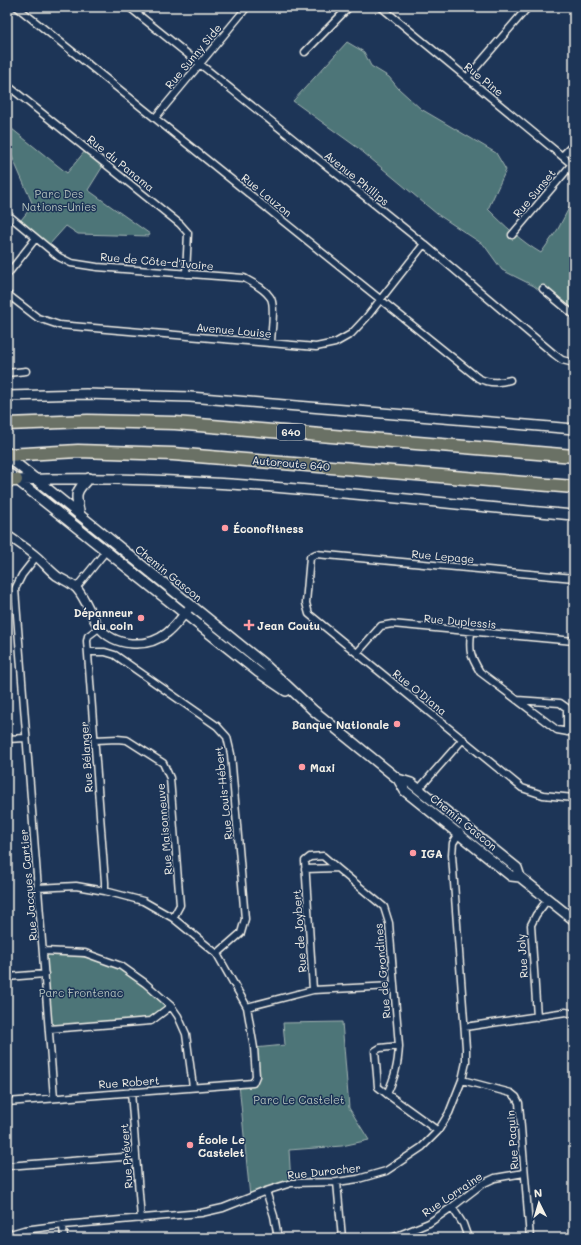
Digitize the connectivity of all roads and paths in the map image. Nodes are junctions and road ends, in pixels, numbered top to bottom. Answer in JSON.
{"nodes":[{"id":1,"x":17,"y":7,"type":"edge"},
{"id":2,"x":129,"y":7,"type":"edge"},
{"id":3,"x":247,"y":7,"type":"edge"},
{"id":4,"x":349,"y":7,"type":"edge"},
{"id":5,"x":381,"y":7,"type":"edge"},
{"id":6,"x":527,"y":7,"type":"edge"},
{"id":7,"x":304,"y":52,"type":"dead end"},
{"id":8,"x":199,"y":63,"type":"junction"},
{"id":9,"x":467,"y":78,"type":"junction"},
{"id":10,"x":7,"y":85,"type":"edge"},
{"id":11,"x":155,"y":118,"type":"junction"},
{"id":12,"x":574,"y":144,"type":"edge"},
{"id":13,"x":562,"y":156,"type":"junction"},
{"id":14,"x":573,"y":165,"type":"edge"},
{"id":15,"x":7,"y":214,"type":"edge"},
{"id":16,"x":512,"y":235,"type":"dead end"},
{"id":17,"x":36,"y":238,"type":"junction"},
{"id":18,"x":424,"y":244,"type":"junction"},
{"id":19,"x":186,"y":274,"type":"junction"},
{"id":20,"x":7,"y":275,"type":"edge"},
{"id":21,"x":543,"y":289,"type":"dead end"},
{"id":22,"x":7,"y":294,"type":"edge"},
{"id":23,"x":381,"y":300,"type":"junction"},
{"id":24,"x":574,"y":316,"type":"edge"},
{"id":25,"x":271,"y":343,"type":"junction"},
{"id":26,"x":574,"y":364,"type":"edge"},
{"id":27,"x":26,"y":370,"type":"dead end"},
{"id":28,"x":7,"y":373,"type":"edge"},
{"id":29,"x":510,"y":380,"type":"dead end"},
{"id":30,"x":7,"y":396,"type":"edge"},
{"id":31,"x":7,"y":424,"type":"edge"},
{"id":32,"x":574,"y":429,"type":"edge"},
{"id":33,"x":7,"y":455,"type":"edge"},
{"id":34,"x":574,"y":456,"type":"edge"},
{"id":35,"x":10,"y":477,"type":"edge"},
{"id":36,"x":89,"y":478,"type":"junction"},
{"id":37,"x":35,"y":479,"type":"junction"},
{"id":38,"x":574,"y":487,"type":"edge"},
{"id":39,"x":574,"y":515,"type":"edge"},
{"id":40,"x":80,"y":516,"type":"junction"},
{"id":41,"x":7,"y":535,"type":"edge"},
{"id":42,"x":106,"y":551,"type":"junction"},
{"id":43,"x":36,"y":557,"type":"junction"},
{"id":44,"x":310,"y":557,"type":"joint"},
{"id":45,"x":574,"y":578,"type":"edge"},
{"id":46,"x":76,"y":588,"type":"junction"},
{"id":47,"x":191,"y":606,"type":"junction"},
{"id":48,"x":185,"y":613,"type":"junction"},
{"id":49,"x":100,"y":627,"type":"junction"},
{"id":50,"x":471,"y":632,"type":"junction"},
{"id":51,"x":574,"y":641,"type":"edge"},
{"id":52,"x":88,"y":652,"type":"junction"},
{"id":53,"x":357,"y":653,"type":"junction"},
{"id":54,"x":517,"y":700,"type":"junction"},
{"id":55,"x":313,"y":710,"type":"junction"},
{"id":56,"x":567,"y":732,"type":"junction"},
{"id":57,"x":574,"y":733,"type":"edge"},
{"id":58,"x":26,"y":738,"type":"junction"},
{"id":59,"x":7,"y":739,"type":"edge"},
{"id":60,"x":463,"y":739,"type":"junction"},
{"id":61,"x":95,"y":740,"type":"junction"},
{"id":62,"x":398,"y":779,"type":"junction"},
{"id":63,"x":419,"y":789,"type":"junction"},
{"id":64,"x":574,"y":798,"type":"edge"},
{"id":65,"x":466,"y":826,"type":"junction"},
{"id":66,"x":459,"y":834,"type":"junction"},
{"id":67,"x":337,"y":868,"type":"junction"},
{"id":68,"x":305,"y":869,"type":"junction"},
{"id":69,"x":520,"y":877,"type":"junction"},
{"id":70,"x":38,"y":888,"type":"junction"},
{"id":71,"x":105,"y":891,"type":"junction"},
{"id":72,"x":548,"y":899,"type":"junction"},
{"id":73,"x":172,"y":918,"type":"junction"},
{"id":74,"x":574,"y":920,"type":"edge"},
{"id":75,"x":44,"y":951,"type":"junction"},
{"id":76,"x":217,"y":954,"type":"junction"},
{"id":77,"x":44,"y":974,"type":"junction"},
{"id":78,"x":7,"y":977,"type":"edge"},
{"id":79,"x":393,"y":986,"type":"junction"},
{"id":80,"x":313,"y":990,"type":"junction"},
{"id":81,"x":171,"y":1006,"type":"junction"},
{"id":82,"x":247,"y":1007,"type":"junction"},
{"id":83,"x":574,"y":1014,"type":"edge"},
{"id":84,"x":537,"y":1017,"type":"junction"},
{"id":85,"x":465,"y":1027,"type":"junction"},
{"id":86,"x":50,"y":1029,"type":"junction"},
{"id":87,"x":399,"y":1046,"type":"junction"},
{"id":88,"x":462,"y":1080,"type":"junction"},
{"id":89,"x":193,"y":1087,"type":"junction"},
{"id":90,"x":131,"y":1092,"type":"junction"},
{"id":91,"x":387,"y":1094,"type":"junction"},
{"id":92,"x":54,"y":1098,"type":"junction"},
{"id":93,"x":7,"y":1102,"type":"edge"},
{"id":94,"x":438,"y":1132,"type":"junction"},
{"id":95,"x":136,"y":1156,"type":"junction"},
{"id":96,"x":7,"y":1166,"type":"edge"},
{"id":97,"x":524,"y":1173,"type":"junction"},
{"id":98,"x":337,"y":1182,"type":"junction"},
{"id":99,"x":266,"y":1191,"type":"junction"},
{"id":100,"x":452,"y":1207,"type":"junction"},
{"id":101,"x":141,"y":1219,"type":"junction"},
{"id":102,"x":63,"y":1225,"type":"junction"},
{"id":103,"x":7,"y":1235,"type":"edge"},
{"id":104,"x":396,"y":1237,"type":"edge"},
{"id":105,"x":64,"y":1238,"type":"edge"},
{"id":106,"x":278,"y":1238,"type":"edge"},
{"id":107,"x":342,"y":1238,"type":"edge"},
{"id":108,"x":468,"y":1238,"type":"edge"},
{"id":109,"x":530,"y":1238,"type":"edge"}],
"edges":[{"from":1,"to":11,"type":"street","name":"Rue Lauzon"},
{"from":2,"to":8,"type":"street","name":"Avenue Phillips"},
{"from":3,"to":8,"type":"street","name":"Rue Sunny Side"},
{"from":4,"to":7,"type":"street"},
{"from":5,"to":9,"type":"street","name":"Rue Pine"},
{"from":6,"to":9,"type":"street"},
{"from":8,"to":11,"type":"street","name":"Rue Sunny Side"},
{"from":8,"to":18,"type":"street","name":"Avenue Phillips"},
{"from":9,"to":13,"type":"street","name":"Rue Pine"},
{"from":10,"to":19,"type":"street","name":"Rue du Panama"},
{"from":11,"to":23,"type":"street","name":"Rue Lauzon"},
{"from":12,"to":13,"type":"street"},
{"from":13,"to":14,"type":"street","name":"Rue Pine"},
{"from":14,"to":16,"type":"street","name":"Rue Sunset"},
{"from":15,"to":17,"type":"street","name":"Rue de Côte-d'Ivoire"},
{"from":17,"to":19,"type":"street","name":"Rue de Côte-d'Ivoire"},
{"from":17,"to":20,"type":"street"},
{"from":18,"to":23,"type":"street","name":"Avenue Louise"},
{"from":18,"to":26,"type":"street","name":"Avenue Phillips"},
{"from":19,"to":25,"type":"street","name":"Rue de Côte-d'Ivoire"},
{"from":21,"to":24,"type":"street"},
{"from":22,"to":25,"type":"street","name":"Avenue Louise"},
{"from":23,"to":25,"type":"street","name":"Avenue Louise"},
{"from":23,"to":29,"type":"street","name":"Rue Lauzon"},
{"from":27,"to":28,"type":"street"},
{"from":30,"to":32,"type":"main road"},
{"from":31,"to":34,"type":"highway","number":"640"},
{"from":33,"to":37,"type":"main road","name":"Chemin Gascon"},
{"from":33,"to":38,"type":"highway","name":"Autoroute 640"},
{"from":35,"to":37,"type":"main road"},
{"from":35,"to":42,"type":"main road","name":"Chemin Gascon"},
{"from":36,"to":37,"type":"main road"},
{"from":36,"to":39,"type":"main road"},
{"from":36,"to":40,"type":"main road"},
{"from":37,"to":40,"type":"main road","name":"Chemin Gascon"},
{"from":40,"to":47,"type":"main road","name":"Chemin Gascon"},
{"from":41,"to":43,"type":"street"},
{"from":42,"to":46,"type":"street"},
{"from":42,"to":48,"type":"main road","name":"Chemin Gascon"},
{"from":43,"to":46,"type":"street"},
{"from":43,"to":58,"type":"street","name":"Rue Jacques Cartier"},
{"from":44,"to":45,"type":"street","name":"Rue Lepage"},
{"from":44,"to":53,"type":"street","name":"Rue O'Diana"},
{"from":46,"to":49,"type":"street"},
{"from":47,"to":48,"type":"street"},
{"from":47,"to":55,"type":"main road","name":"Chemin Gascon"},
{"from":48,"to":49,"type":"street"},
{"from":48,"to":55,"type":"main road","name":"Chemin Gascon"},
{"from":49,"to":52,"type":"street","name":"Rue Bélanger"},
{"from":50,"to":51,"type":"street","name":"Rue Duplessis"},
{"from":50,"to":53,"type":"street","name":"Rue Duplessis"},
{"from":50,"to":54,"type":"street"},
{"from":52,"to":61,"type":"street","name":"Rue Bélanger"},
{"from":52,"to":76,"type":"street","name":"Rue Louis-Hébert"},
{"from":53,"to":60,"type":"street","name":"Rue O'Diana"},
{"from":54,"to":56,"type":"street"},
{"from":54,"to":56,"type":"street"},
{"from":55,"to":62,"type":"main road","name":"Chemin Gascon"},
{"from":56,"to":57,"type":"street"},
{"from":58,"to":59,"type":"street"},
{"from":58,"to":70,"type":"street","name":"Rue Jacques Cartier"},
{"from":60,"to":63,"type":"street"},
{"from":60,"to":64,"type":"street","name":"Rue O'Diana"},
{"from":61,"to":71,"type":"street","name":"Rue Bélanger"},
{"from":61,"to":73,"type":"street","name":"Rue Maisonneuve"},
{"from":62,"to":63,"type":"main road","name":"Chemin Gascon"},
{"from":62,"to":66,"type":"main road","name":"Chemin Gascon"},
{"from":63,"to":65,"type":"main road","name":"Chemin Gascon"},
{"from":65,"to":66,"type":"street","name":"Rue Durocher"},
{"from":65,"to":69,"type":"main road","name":"Chemin Gascon"},
{"from":66,"to":69,"type":"main road","name":"Chemin Gascon"},
{"from":66,"to":85,"type":"street","name":"Rue Durocher"},
{"from":67,"to":68,"type":"street"},
{"from":67,"to":68,"type":"street","name":"Rue de Grondines"},
{"from":67,"to":79,"type":"street","name":"Rue de Grondines"},
{"from":68,"to":80,"type":"street","name":"Rue de Joybert"},
{"from":69,"to":72,"type":"main road","name":"Chemin Gascon"},
{"from":70,"to":71,"type":"street"},
{"from":70,"to":75,"type":"street","name":"Rue Jacques Cartier"},
{"from":71,"to":73,"type":"street"},
{"from":72,"to":74,"type":"main road","name":"Chemin Gascon"},
{"from":72,"to":84,"type":"street","name":"Rue Joly"},
{"from":73,"to":76,"type":"street"},
{"from":75,"to":77,"type":"street","name":"Rue Jacques Cartier"},
{"from":75,"to":81,"type":"street"},
{"from":76,"to":82,"type":"street"},
{"from":77,"to":78,"type":"street"},
{"from":77,"to":86,"type":"street","name":"Rue Jacques Cartier"},
{"from":79,"to":80,"type":"street"},
{"from":79,"to":87,"type":"street","name":"Rue de Grondines"},
{"from":80,"to":82,"type":"street"},
{"from":81,"to":86,"type":"street"},
{"from":81,"to":89,"type":"street"},
{"from":82,"to":89,"type":"street","name":"Rue Robert"},
{"from":83,"to":84,"type":"street"},
{"from":84,"to":85,"type":"street"},
{"from":85,"to":88,"type":"street","name":"Rue Durocher"},
{"from":86,"to":92,"type":"street","name":"Rue Jacques Cartier"},
{"from":87,"to":91,"type":"street","name":"Rue de Grondines"},
{"from":87,"to":91,"type":"street"},
{"from":88,"to":94,"type":"street","name":"Rue Durocher"},
{"from":88,"to":97,"type":"street","name":"Rue Paquin"},
{"from":89,"to":90,"type":"street","name":"Rue Robert"},
{"from":90,"to":92,"type":"street","name":"Rue Robert"},
{"from":90,"to":95,"type":"street","name":"Rue Prévert"},
{"from":91,"to":94,"type":"street"},
{"from":92,"to":93,"type":"street","name":"Rue Robert"},
{"from":94,"to":98,"type":"street","name":"Rue Durocher"},
{"from":95,"to":96,"type":"street"},
{"from":95,"to":101,"type":"street","name":"Rue Prévert"},
{"from":97,"to":100,"type":"street","name":"Rue Lorraine"},
{"from":97,"to":109,"type":"street","name":"Rue Paquin"},
{"from":98,"to":99,"type":"street","name":"Rue Durocher"},
{"from":98,"to":107,"type":"street"},
{"from":99,"to":101,"type":"street","name":"Rue Durocher"},
{"from":99,"to":106,"type":"street"},
{"from":100,"to":104,"type":"street","name":"Rue Lorraine"},
{"from":100,"to":108,"type":"street"},
{"from":101,"to":102,"type":"street","name":"Rue Durocher"},
{"from":102,"to":103,"type":"street","name":"Rue Durocher"},
{"from":102,"to":105,"type":"street"}]}
